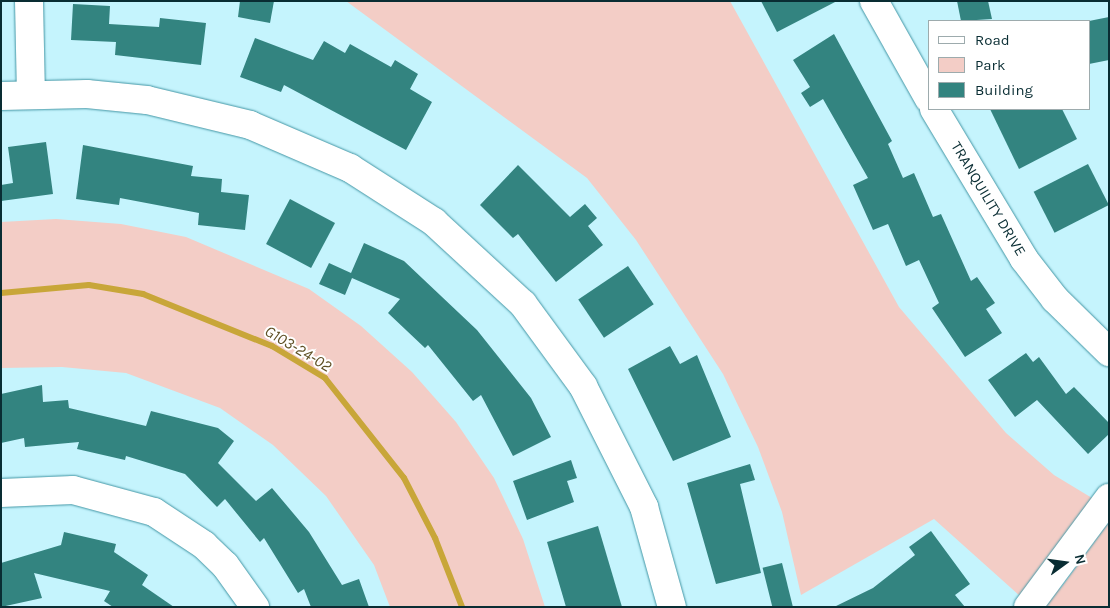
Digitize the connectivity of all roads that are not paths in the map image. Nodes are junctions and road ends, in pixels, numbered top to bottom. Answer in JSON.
{"nodes":[{"id":1,"x":29,"y":1,"type":"edge"},
{"id":2,"x":874,"y":1,"type":"edge"},
{"id":3,"x":31,"y":94,"type":"junction"},
{"id":4,"x":1,"y":96,"type":"edge"},
{"id":5,"x":928,"y":97,"type":"edge"},
{"id":6,"x":935,"y":110,"type":"edge"},
{"id":7,"x":1109,"y":352,"type":"edge"},
{"id":8,"x":1,"y":493,"type":"edge"},
{"id":9,"x":1109,"y":498,"type":"edge"},
{"id":10,"x":255,"y":607,"type":"edge"},
{"id":11,"x":672,"y":607,"type":"edge"},
{"id":12,"x":1028,"y":607,"type":"edge"}],
"edges":[{"from":1,"to":3,"type":"street"},
{"from":2,"to":5,"type":"street"},
{"from":3,"to":4,"type":"street"},
{"from":3,"to":11,"type":"street"},
{"from":6,"to":7,"type":"street","name":"TRANQUILITY DRIVE"},
{"from":8,"to":10,"type":"street"},
{"from":9,"to":12,"type":"street"}]}
